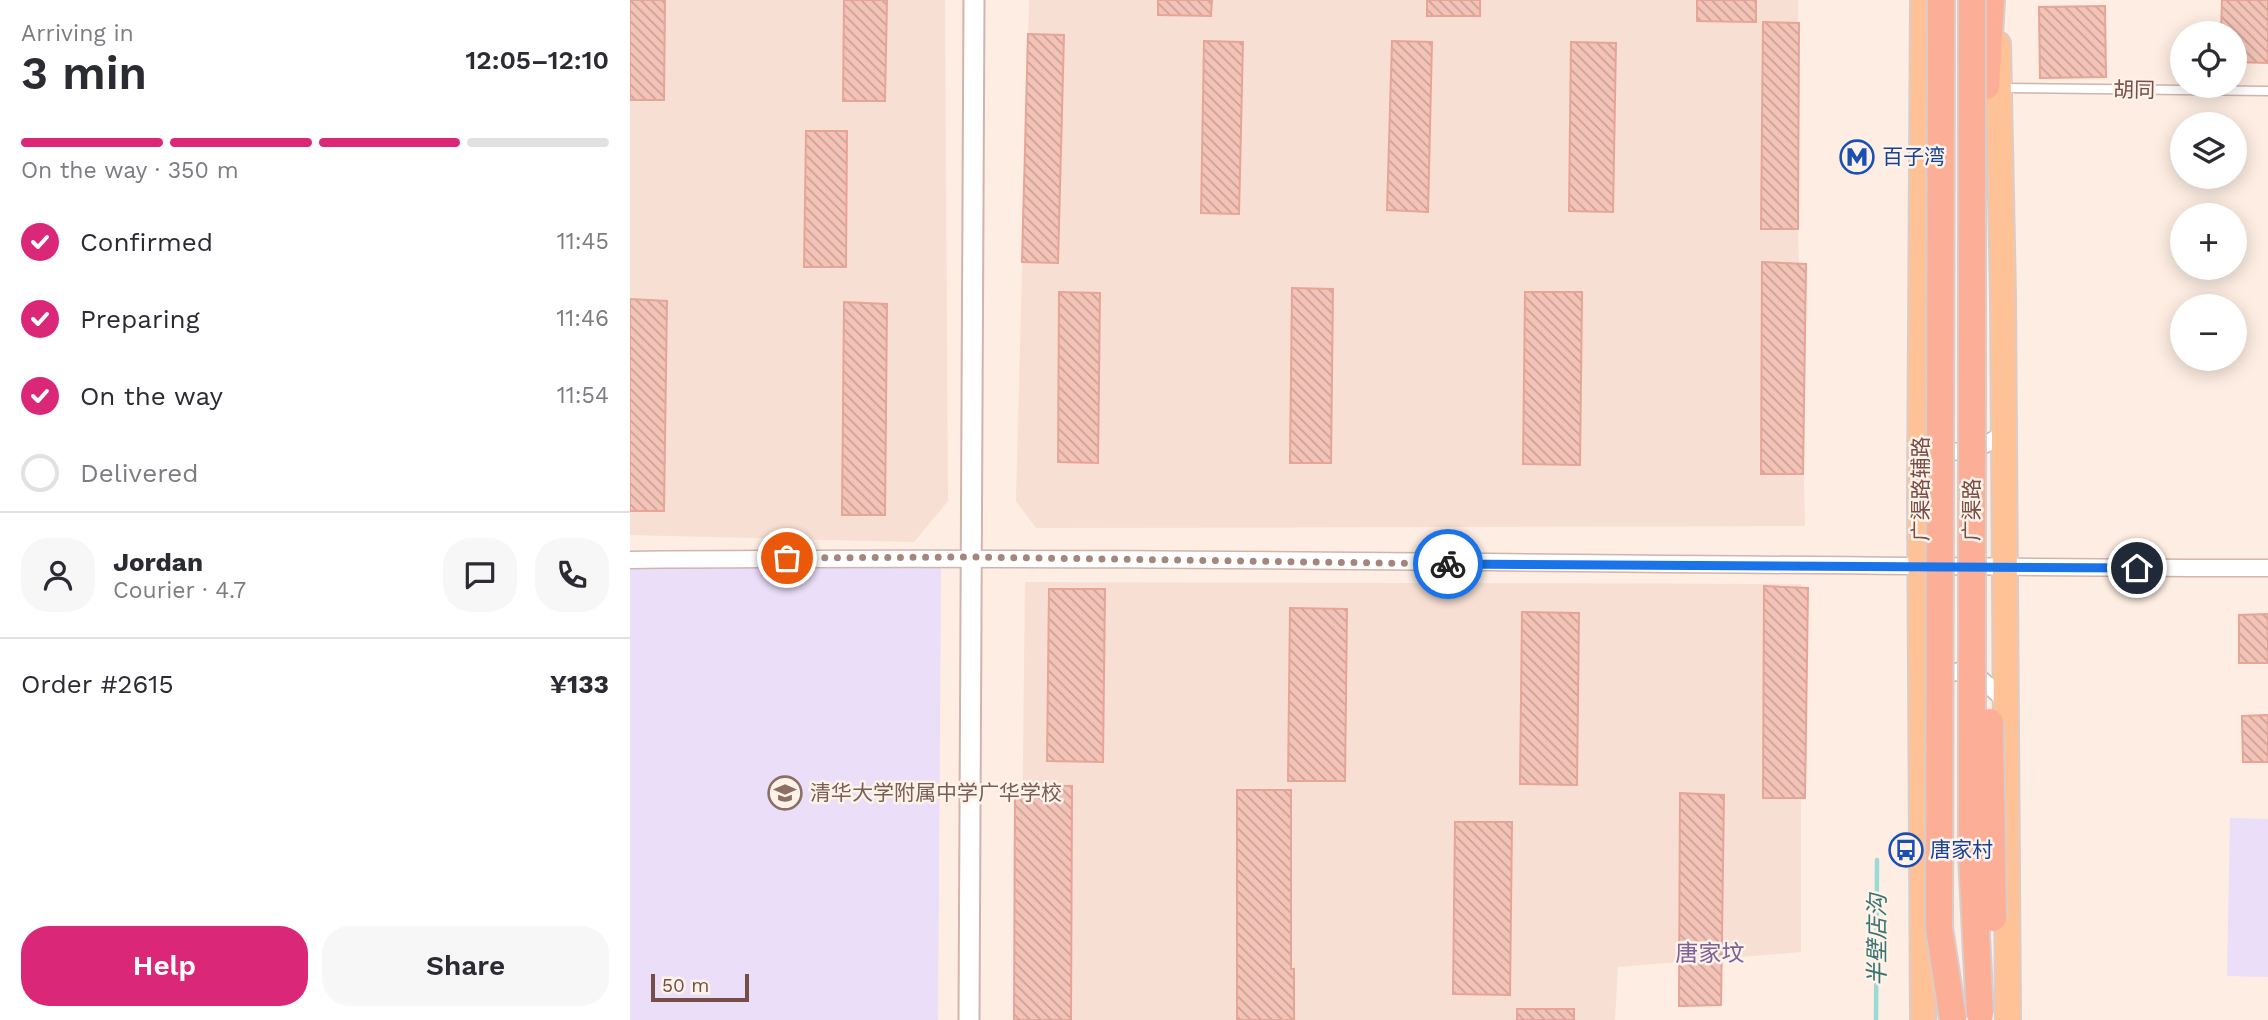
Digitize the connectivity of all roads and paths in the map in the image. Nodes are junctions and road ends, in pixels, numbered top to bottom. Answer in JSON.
{"nodes":[{"id":1,"x":974,"y":0,"type":"edge"},
{"id":2,"x":1923,"y":0,"type":"edge"},
{"id":3,"x":1941,"y":0,"type":"edge"},
{"id":4,"x":1956,"y":0,"type":"edge"},
{"id":5,"x":1972,"y":0,"type":"edge"},
{"id":6,"x":1993,"y":0,"type":"edge"},
{"id":7,"x":1993,"y":87,"type":"junction"},
{"id":8,"x":2268,"y":91,"type":"edge"},
{"id":9,"x":1921,"y":428,"type":"junction"},
{"id":10,"x":2004,"y":433,"type":"junction"},
{"id":11,"x":970,"y":557,"type":"junction"},
{"id":12,"x":630,"y":560,"type":"edge"},
{"id":13,"x":1921,"y":568,"type":"junction"},
{"id":14,"x":2005,"y":568,"type":"junction"},
{"id":15,"x":2268,"y":568,"type":"edge"},
{"id":16,"x":2006,"y":701,"type":"junction"},
{"id":17,"x":1922,"y":702,"type":"junction"},
{"id":18,"x":1967,"y":1018,"type":"edge"},
{"id":19,"x":969,"y":1020,"type":"edge"},
{"id":20,"x":1923,"y":1020,"type":"edge"},
{"id":21,"x":2008,"y":1020,"type":"edge"}],
"edges":[{"from":1,"to":11,"type":"street"},
{"from":2,"to":9,"type":"main road","name":"广渠路辅路"},
{"from":3,"to":18,"type":"highway","bridge":true},
{"from":4,"to":18,"type":"highway","name":"广渠路","bridge":true},
{"from":5,"to":18,"type":"highway","name":"广渠路","bridge":true},
{"from":6,"to":7,"type":"highway"},
{"from":7,"to":8,"type":"lane","name":"胡同"},
{"from":7,"to":10,"type":"main road","name":"广渠路"},
{"from":7,"to":18,"type":"highway","bridge":true},
{"from":9,"to":10,"type":"street"},
{"from":9,"to":13,"type":"main road","name":"广渠路辅路"},
{"from":10,"to":14,"type":"main road","name":"广渠路"},
{"from":11,"to":12,"type":"street"},
{"from":11,"to":13,"type":"street"},
{"from":11,"to":19,"type":"street"},
{"from":13,"to":14,"type":"street"},
{"from":13,"to":17,"type":"main road","name":"广渠路辅路"},
{"from":14,"to":15,"type":"street"},
{"from":14,"to":16,"type":"main road","name":"广渠路"},
{"from":16,"to":17,"type":"street"},
{"from":16,"to":21,"type":"main road","name":"广渠路"},
{"from":17,"to":20,"type":"main road","name":"广渠路辅路"}]}
